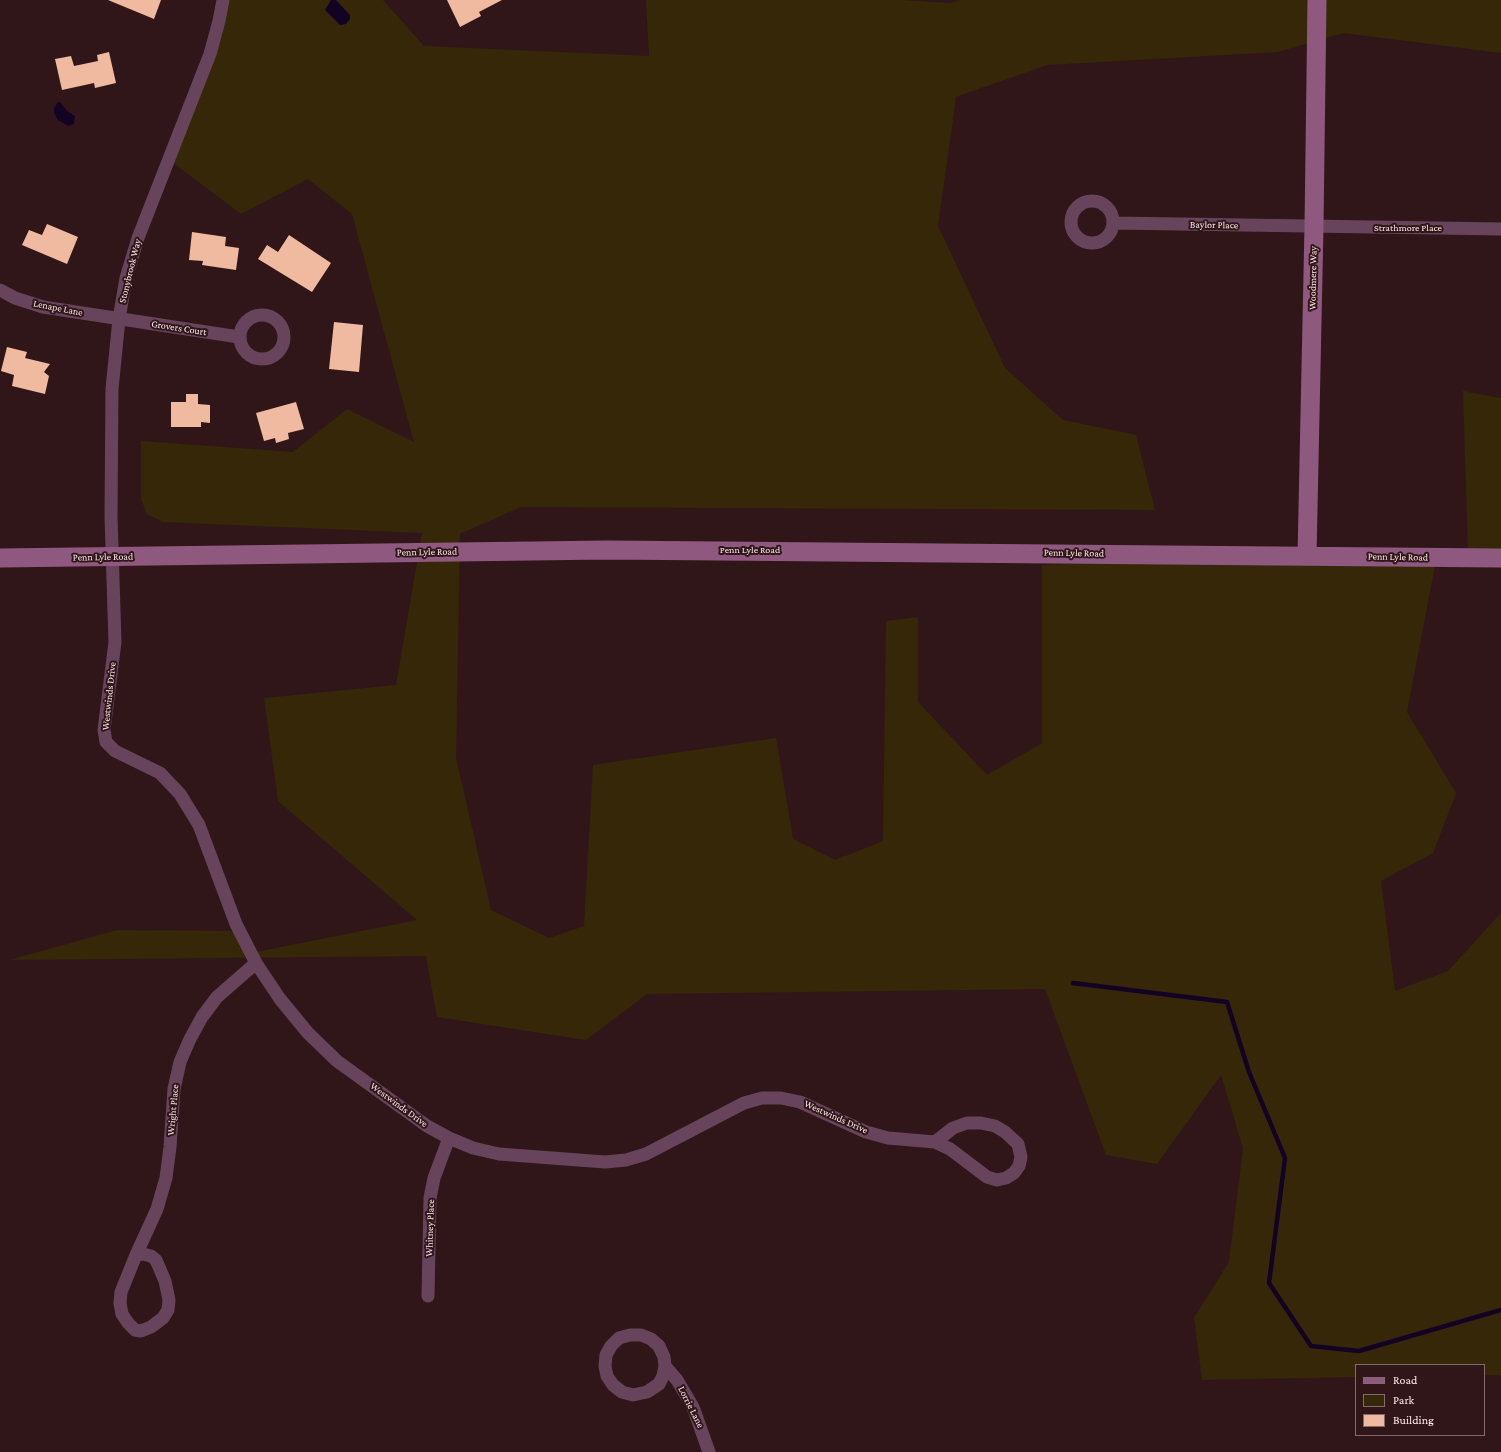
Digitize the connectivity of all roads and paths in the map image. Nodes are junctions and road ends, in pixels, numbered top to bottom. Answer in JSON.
{"nodes":[{"id":1,"x":223,"y":0,"type":"edge"},
{"id":2,"x":1317,"y":0,"type":"edge"},
{"id":3,"x":1114,"y":224,"type":"dead end"},
{"id":4,"x":1314,"y":227,"type":"junction"},
{"id":5,"x":1501,"y":229,"type":"edge"},
{"id":6,"x":0,"y":290,"type":"edge"},
{"id":7,"x":119,"y":319,"type":"junction"},
{"id":8,"x":239,"y":337,"type":"dead end"},
{"id":9,"x":1306,"y":556,"type":"junction"},
{"id":10,"x":112,"y":557,"type":"junction"},
{"id":11,"x":0,"y":558,"type":"edge"},
{"id":12,"x":1501,"y":558,"type":"edge"},
{"id":13,"x":256,"y":963,"type":"junction"},
{"id":14,"x":449,"y":1138,"type":"junction"},
{"id":15,"x":935,"y":1142,"type":"junction"},
{"id":16,"x":136,"y":1255,"type":"junction"},
{"id":17,"x":428,"y":1296,"type":"dead end"},
{"id":18,"x":665,"y":1366,"type":"junction"},
{"id":19,"x":709,"y":1452,"type":"edge"}],
"edges":[{"from":1,"to":7,"type":"street","name":"Stonybrook Way"},
{"from":2,"to":4,"type":"street","name":"Woodmere Way"},
{"from":3,"to":4,"type":"street","name":"Baylor Place"},
{"from":4,"to":5,"type":"street","name":"Strathmore Place"},
{"from":4,"to":9,"type":"street","name":"Woodmere Way"},
{"from":6,"to":7,"type":"street","name":"Lenape Lane"},
{"from":7,"to":8,"type":"street","name":"Grovers Court"},
{"from":7,"to":10,"type":"street","name":"Stonybrook Way"},
{"from":9,"to":10,"type":"street","name":"Penn Lyle Road"},
{"from":9,"to":12,"type":"street","name":"Penn Lyle Road"},
{"from":10,"to":11,"type":"street","name":"Penn Lyle Road"},
{"from":10,"to":13,"type":"street","name":"Westwinds Drive"},
{"from":13,"to":14,"type":"street","name":"Westwinds Drive"},
{"from":13,"to":16,"type":"street","name":"Wright Place"},
{"from":14,"to":15,"type":"street","name":"Westwinds Drive"},
{"from":14,"to":17,"type":"street","name":"Whitney Place"},
{"from":15,"to":15,"type":"street"},
{"from":16,"to":16,"type":"street","name":"Wright Place"},
{"from":18,"to":18,"type":"street","name":"Lorrie Lane"},
{"from":18,"to":19,"type":"street","name":"Lorrie Lane"}]}
